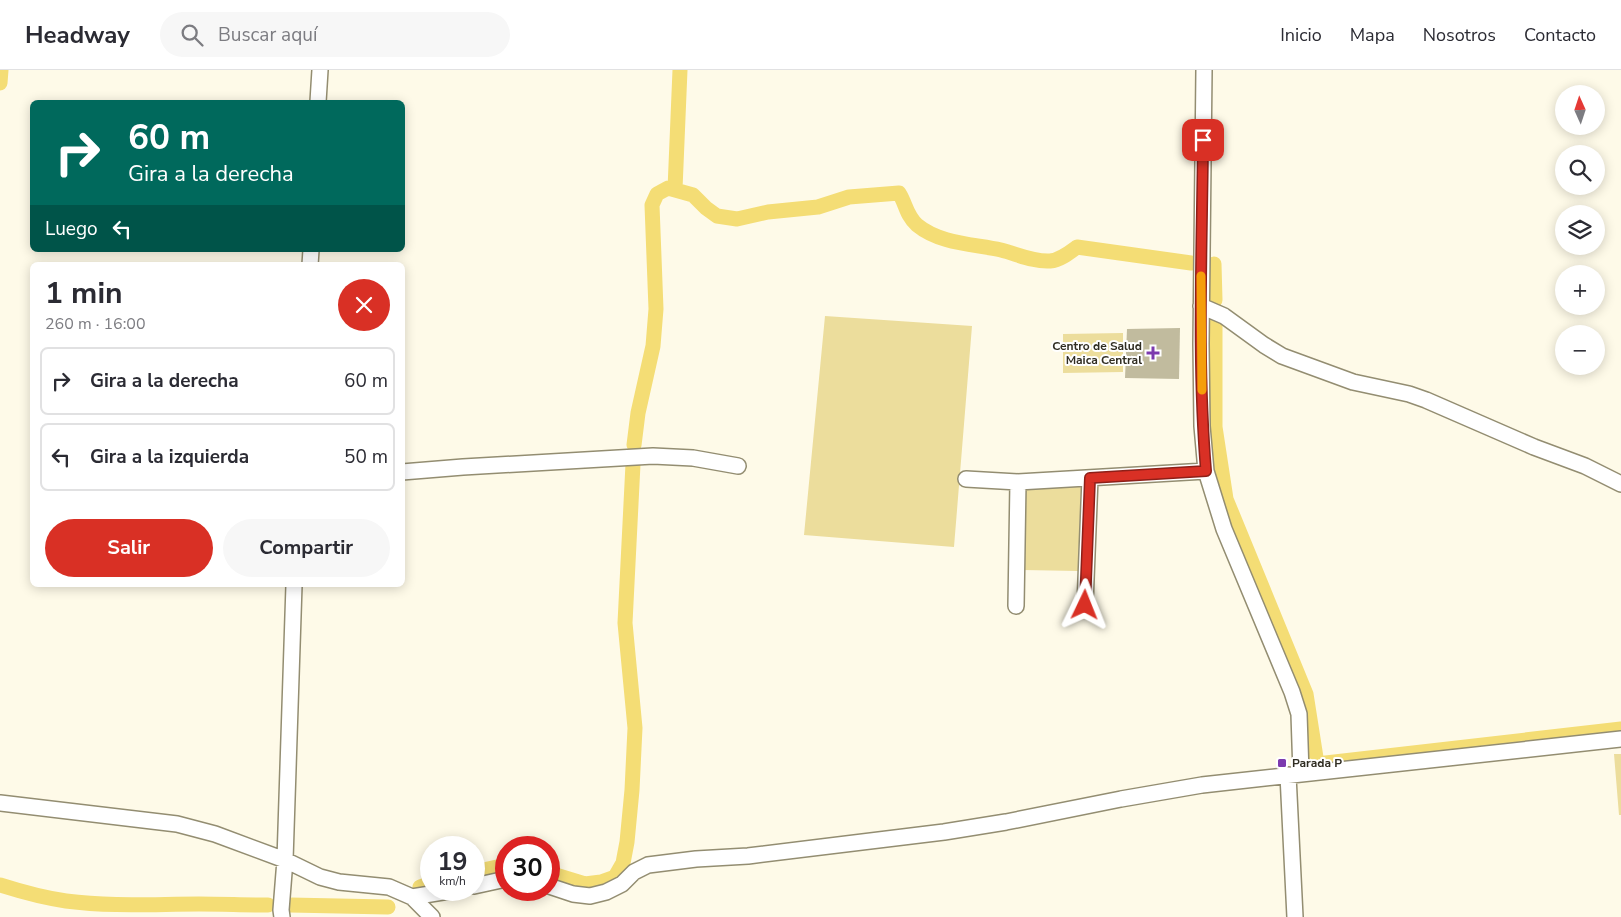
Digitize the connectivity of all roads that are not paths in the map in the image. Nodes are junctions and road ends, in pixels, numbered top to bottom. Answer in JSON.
{"nodes":[{"id":1,"x":320,"y":70,"type":"edge"},
{"id":2,"x":1204,"y":70,"type":"edge"},
{"id":3,"x":318,"y":100,"type":"edge"},
{"id":4,"x":1201,"y":306,"type":"junction"},
{"id":5,"x":738,"y":466,"type":"dead end"},
{"id":6,"x":1206,"y":471,"type":"junction"},
{"id":7,"x":405,"y":472,"type":"edge"},
{"id":8,"x":1090,"y":478,"type":"junction"},
{"id":9,"x":966,"y":480,"type":"dead end"},
{"id":10,"x":1018,"y":482,"type":"junction"},
{"id":11,"x":1621,"y":484,"type":"edge"},
{"id":12,"x":294,"y":587,"type":"edge"},
{"id":13,"x":1085,"y":605,"type":"dead end"},
{"id":14,"x":1016,"y":606,"type":"dead end"},
{"id":15,"x":1621,"y":739,"type":"edge"},
{"id":16,"x":1295,"y":774,"type":"junction"},
{"id":17,"x":0,"y":803,"type":"edge"},
{"id":18,"x":285,"y":860,"type":"junction"},
{"id":19,"x":560,"y":890,"type":"edge"},
{"id":20,"x":420,"y":896,"type":"edge"},
{"id":21,"x":412,"y":897,"type":"junction"},
{"id":22,"x":282,"y":917,"type":"edge"},
{"id":23,"x":432,"y":917,"type":"edge"},
{"id":24,"x":1295,"y":917,"type":"edge"}],
"edges":[{"from":1,"to":3,"type":"street"},
{"from":2,"to":4,"type":"street"},
{"from":4,"to":6,"type":"street"},
{"from":4,"to":11,"type":"street"},
{"from":5,"to":7,"type":"street"},
{"from":6,"to":8,"type":"street"},
{"from":6,"to":16,"type":"street"},
{"from":8,"to":10,"type":"street"},
{"from":8,"to":13,"type":"street"},
{"from":9,"to":10,"type":"street"},
{"from":10,"to":14,"type":"street"},
{"from":12,"to":18,"type":"street"},
{"from":15,"to":16,"type":"street"},
{"from":16,"to":19,"type":"street"},
{"from":16,"to":24,"type":"street"},
{"from":17,"to":18,"type":"street"},
{"from":18,"to":21,"type":"street"},
{"from":18,"to":22,"type":"street"},
{"from":20,"to":21,"type":"street"},
{"from":21,"to":23,"type":"street"}]}
